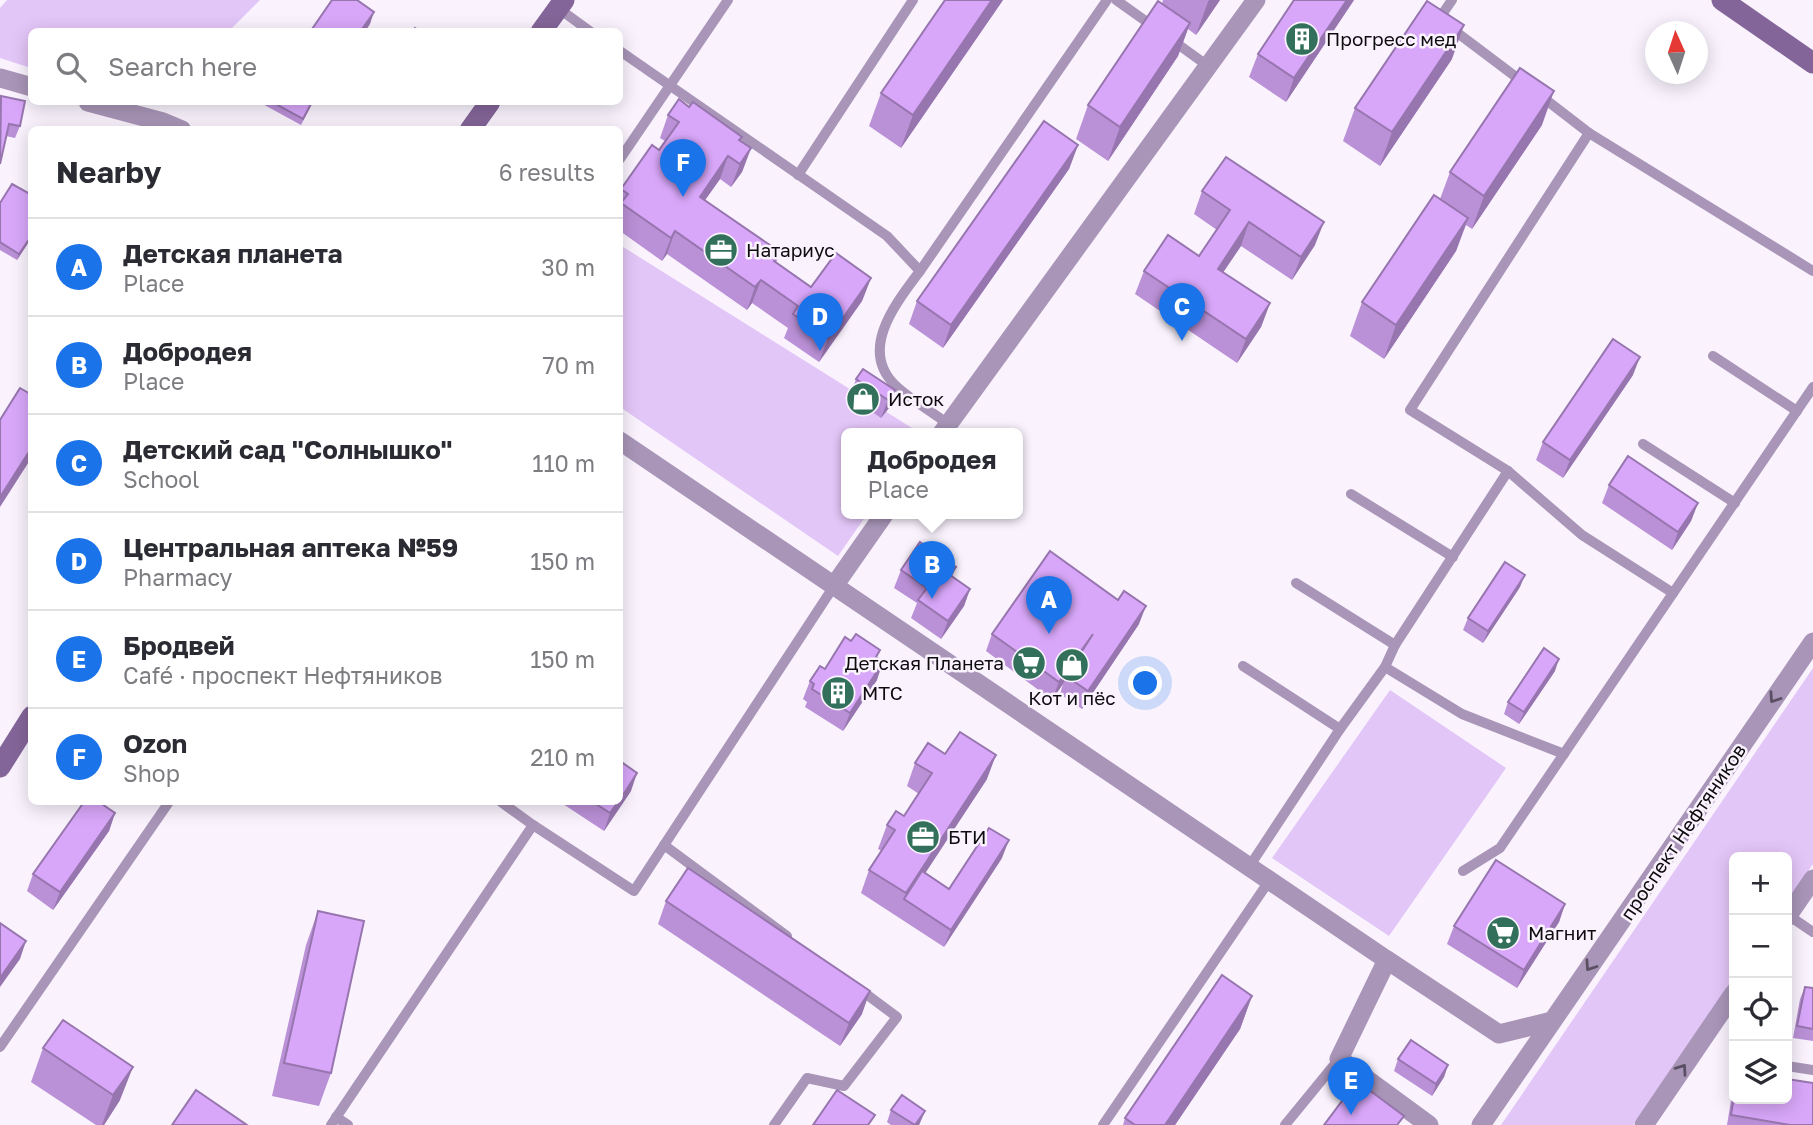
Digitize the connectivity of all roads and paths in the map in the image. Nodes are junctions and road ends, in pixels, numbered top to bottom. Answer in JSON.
{"nodes":[{"id":1,"x":728,"y":0,"type":"edge"},
{"id":2,"x":913,"y":0,"type":"edge"},
{"id":3,"x":1107,"y":0,"type":"edge"},
{"id":4,"x":1116,"y":0,"type":"edge"},
{"id":5,"x":1256,"y":0,"type":"edge"},
{"id":6,"x":1452,"y":0,"type":"edge"},
{"id":7,"x":1722,"y":0,"type":"edge"},
{"id":8,"x":561,"y":4,"type":"edge"},
{"id":9,"x":544,"y":28,"type":"edge"},
{"id":10,"x":587,"y":28,"type":"edge"},
{"id":11,"x":623,"y":53,"type":"edge"},
{"id":12,"x":1813,"y":62,"type":"edge"},
{"id":13,"x":1208,"y":66,"type":"junction"},
{"id":14,"x":0,"y":78,"type":"edge"},
{"id":15,"x":28,"y":86,"type":"edge"},
{"id":16,"x":668,"y":86,"type":"junction"},
{"id":17,"x":99,"y":105,"type":"edge"},
{"id":18,"x":488,"y":105,"type":"edge"},
{"id":19,"x":173,"y":126,"type":"edge"},
{"id":20,"x":473,"y":126,"type":"edge"},
{"id":21,"x":1590,"y":133,"type":"junction"},
{"id":22,"x":623,"y":154,"type":"edge"},
{"id":23,"x":798,"y":175,"type":"junction"},
{"id":24,"x":920,"y":271,"type":"junction"},
{"id":25,"x":1813,"y":271,"type":"edge"},
{"id":26,"x":1713,"y":356,"type":"dead end"},
{"id":27,"x":1813,"y":387,"type":"edge"},
{"id":28,"x":1797,"y":411,"type":"junction"},
{"id":29,"x":945,"y":428,"type":"edge"},
{"id":30,"x":623,"y":442,"type":"edge"},
{"id":31,"x":1643,"y":444,"type":"dead end"},
{"id":32,"x":1508,"y":471,"type":"junction"},
{"id":33,"x":1351,"y":494,"type":"dead end"},
{"id":34,"x":1735,"y":503,"type":"junction"},
{"id":35,"x":881,"y":519,"type":"edge"},
{"id":36,"x":1453,"y":557,"type":"junction"},
{"id":37,"x":1296,"y":583,"type":"dead end"},
{"id":38,"x":834,"y":586,"type":"junction"},
{"id":39,"x":1673,"y":593,"type":"junction"},
{"id":40,"x":1813,"y":642,"type":"edge"},
{"id":41,"x":1395,"y":645,"type":"junction"},
{"id":42,"x":1243,"y":666,"type":"dead end"},
{"id":43,"x":1385,"y":667,"type":"junction"},
{"id":44,"x":28,"y":722,"type":"edge"},
{"id":45,"x":1340,"y":729,"type":"junction"},
{"id":46,"x":1564,"y":754,"type":"junction"},
{"id":47,"x":0,"y":767,"type":"edge"},
{"id":48,"x":167,"y":805,"type":"edge"},
{"id":49,"x":505,"y":805,"type":"edge"},
{"id":50,"x":533,"y":825,"type":"junction"},
{"id":51,"x":664,"y":845,"type":"junction"},
{"id":52,"x":1250,"y":867,"type":"junction"},
{"id":53,"x":1462,"y":871,"type":"dead end"},
{"id":54,"x":1813,"y":879,"type":"edge"},
{"id":55,"x":1269,"y":881,"type":"junction"},
{"id":56,"x":1788,"y":915,"type":"edge"},
{"id":57,"x":1792,"y":919,"type":"edge"},
{"id":58,"x":1813,"y":932,"type":"edge"},
{"id":59,"x":797,"y":943,"type":"edge"},
{"id":60,"x":1387,"y":960,"type":"junction"},
{"id":61,"x":853,"y":984,"type":"edge"},
{"id":62,"x":1729,"y":1001,"type":"edge"},
{"id":63,"x":1552,"y":1021,"type":"junction"},
{"id":64,"x":0,"y":1046,"type":"edge"},
{"id":65,"x":1339,"y":1059,"type":"junction"},
{"id":66,"x":1792,"y":1067,"type":"edge"},
{"id":67,"x":1813,"y":1070,"type":"edge"},
{"id":68,"x":333,"y":1121,"type":"edge"},
{"id":69,"x":1650,"y":1123,"type":"edge"},
{"id":70,"x":348,"y":1125,"type":"edge"},
{"id":71,"x":774,"y":1125,"type":"edge"},
{"id":72,"x":1103,"y":1125,"type":"edge"},
{"id":73,"x":1285,"y":1125,"type":"edge"},
{"id":74,"x":1429,"y":1125,"type":"edge"},
{"id":75,"x":1481,"y":1125,"type":"edge"}],
"edges":[{"from":1,"to":16,"type":"lane"},
{"from":2,"to":23,"type":"lane"},
{"from":3,"to":24,"type":"lane"},
{"from":4,"to":13,"type":"lane"},
{"from":5,"to":13,"type":"street"},
{"from":6,"to":21,"type":"lane"},
{"from":7,"to":12,"type":"street"},
{"from":8,"to":9,"type":"street"},
{"from":8,"to":10,"type":"lane"},
{"from":11,"to":16,"type":"lane"},
{"from":13,"to":29,"type":"street"},
{"from":14,"to":15,"type":"street"},
{"from":16,"to":22,"type":"lane"},
{"from":16,"to":23,"type":"lane"},
{"from":17,"to":19,"type":"street"},
{"from":18,"to":20,"type":"street"},
{"from":21,"to":25,"type":"lane"},
{"from":21,"to":32,"type":"lane"},
{"from":23,"to":24,"type":"lane"},
{"from":24,"to":29,"type":"lane"},
{"from":26,"to":28,"type":"lane"},
{"from":27,"to":28,"type":"lane"},
{"from":28,"to":34,"type":"lane"},
{"from":30,"to":38,"type":"street"},
{"from":31,"to":34,"type":"lane"},
{"from":32,"to":36,"type":"lane"},
{"from":32,"to":39,"type":"lane"},
{"from":33,"to":36,"type":"lane"},
{"from":34,"to":39,"type":"lane"},
{"from":35,"to":38,"type":"street"},
{"from":36,"to":41,"type":"lane"},
{"from":37,"to":41,"type":"lane"},
{"from":38,"to":51,"type":"lane"},
{"from":38,"to":52,"type":"street"},
{"from":39,"to":46,"type":"lane"},
{"from":40,"to":63,"type":"street","name":"проспект Нефтяников","one_way":true},
{"from":41,"to":43,"type":"lane"},
{"from":42,"to":45,"type":"lane"},
{"from":43,"to":45,"type":"lane"},
{"from":43,"to":46,"type":"lane"},
{"from":44,"to":47,"type":"street"},
{"from":45,"to":52,"type":"lane"},
{"from":46,"to":53,"type":"lane"},
{"from":48,"to":64,"type":"lane"},
{"from":49,"to":50,"type":"lane"},
{"from":50,"to":51,"type":"lane"},
{"from":50,"to":68,"type":"lane"},
{"from":51,"to":59,"type":"lane"},
{"from":52,"to":55,"type":"street"},
{"from":54,"to":56,"type":"street"},
{"from":55,"to":60,"type":"street"},
{"from":55,"to":72,"type":"lane"},
{"from":57,"to":58,"type":"lane"},
{"from":60,"to":63,"type":"street"},
{"from":60,"to":65,"type":"street"},
{"from":61,"to":71,"type":"lane"},
{"from":69,"to":62,"type":"street","one_way":true},
{"from":63,"to":75,"type":"street","name":"проспект Нефтяников"},
{"from":65,"to":73,"type":"lane"},
{"from":65,"to":74,"type":"street"},
{"from":66,"to":67,"type":"lane"},
{"from":68,"to":70,"type":"lane"}]}
